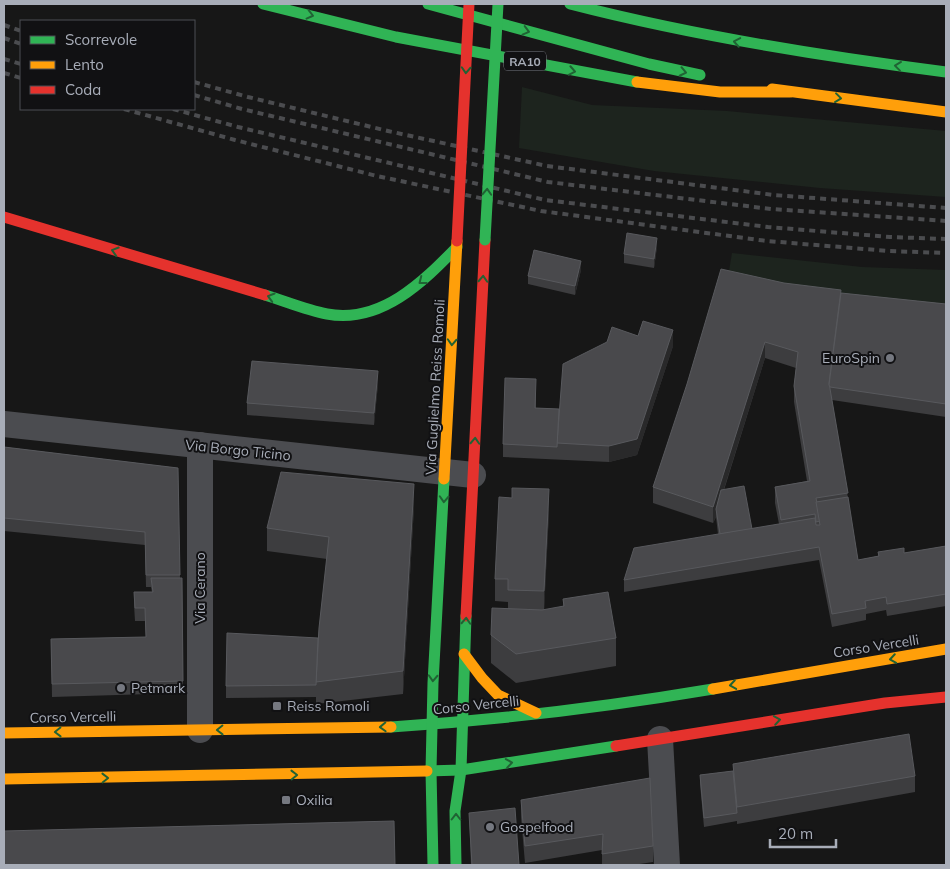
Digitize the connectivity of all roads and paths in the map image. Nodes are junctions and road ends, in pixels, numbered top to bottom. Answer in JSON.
{"nodes":[{"id":1,"x":263,"y":4,"type":"edge"},
{"id":2,"x":428,"y":4,"type":"edge"},
{"id":3,"x":469,"y":4,"type":"edge"},
{"id":4,"x":498,"y":4,"type":"edge"},
{"id":5,"x":570,"y":4,"type":"edge"},
{"id":6,"x":946,"y":72,"type":"edge"},
{"id":7,"x":712,"y":77,"type":"dead end"},
{"id":8,"x":730,"y":81,"type":"dead end"},
{"id":9,"x":790,"y":92,"type":"junction"},
{"id":10,"x":946,"y":112,"type":"edge"},
{"id":11,"x":4,"y":217,"type":"edge"},
{"id":12,"x":457,"y":244,"type":"junction"},
{"id":13,"x":4,"y":424,"type":"edge"},
{"id":14,"x":200,"y":445,"type":"junction"},
{"id":15,"x":445,"y":472,"type":"junction"},
{"id":16,"x":473,"y":475,"type":"junction"},
{"id":17,"x":946,"y":649,"type":"edge"},
{"id":18,"x":464,"y":654,"type":"junction"},
{"id":19,"x":946,"y":697,"type":"edge"},
{"id":20,"x":536,"y":713,"type":"junction"},
{"id":21,"x":462,"y":722,"type":"junction"},
{"id":22,"x":432,"y":725,"type":"junction"},
{"id":23,"x":200,"y":730,"type":"junction"},
{"id":24,"x":4,"y":733,"type":"edge"},
{"id":25,"x":660,"y":739,"type":"junction"},
{"id":26,"x":461,"y":770,"type":"junction"},
{"id":27,"x":431,"y":771,"type":"junction"},
{"id":28,"x":4,"y":779,"type":"edge"},
{"id":29,"x":433,"y":865,"type":"edge"},
{"id":30,"x":456,"y":865,"type":"edge"},
{"id":31,"x":667,"y":865,"type":"edge"}],
"edges":[{"from":1,"to":9,"type":"main road","number":"RA10","one_way":true},
{"from":2,"to":7,"type":"main road","number":"RA10","one_way":true},
{"from":3,"to":12,"type":"main road","name":"Via Guglielmo Reiss Romoli","one_way":true,"bridge":true},
{"from":16,"to":4,"type":"main road","one_way":true,"bridge":true},
{"from":6,"to":5,"type":"main road","one_way":true},
{"from":8,"to":9,"type":"main road","number":"RA10"},
{"from":9,"to":10,"type":"main road","number":"RA10","one_way":true},
{"from":12,"to":11,"type":"main road","one_way":true},
{"from":12,"to":15,"type":"main road","name":"Via Guglielmo Reiss Romoli","one_way":true},
{"from":13,"to":14,"type":"street","name":"Via Borgo Ticino"},
{"from":14,"to":15,"type":"street","name":"Via Borgo Ticino"},
{"from":14,"to":23,"type":"street","name":"Via Cerano"},
{"from":15,"to":16,"type":"street","name":"Via Borgo Ticino"},
{"from":15,"to":22,"type":"main road","name":"Via Guglielmo Reiss Romoli","one_way":true},
{"from":18,"to":16,"type":"main road","one_way":true},
{"from":17,"to":20,"type":"main road","name":"Corso Vercelli","one_way":true},
{"from":18,"to":20,"type":"main road"},
{"from":18,"to":21,"type":"main road"},
{"from":25,"to":19,"type":"main road","one_way":true},
{"from":20,"to":21,"type":"main road","name":"Corso Vercelli"},
{"from":21,"to":22,"type":"main road","name":"Corso Vercelli"},
{"from":21,"to":26,"type":"main road"},
{"from":22,"to":23,"type":"main road","name":"Corso Vercelli","one_way":true},
{"from":22,"to":27,"type":"main road","name":"Via Guglielmo Reiss Romoli"},
{"from":23,"to":24,"type":"main road","name":"Corso Vercelli","one_way":true},
{"from":26,"to":25,"type":"main road","one_way":true},
{"from":25,"to":31,"type":"street"},
{"from":26,"to":27,"type":"main road"},
{"from":30,"to":26,"type":"main road","one_way":true},
{"from":28,"to":27,"type":"main road","one_way":true},
{"from":27,"to":29,"type":"main road","name":"Via Guglielmo Reiss Romoli"}]}
